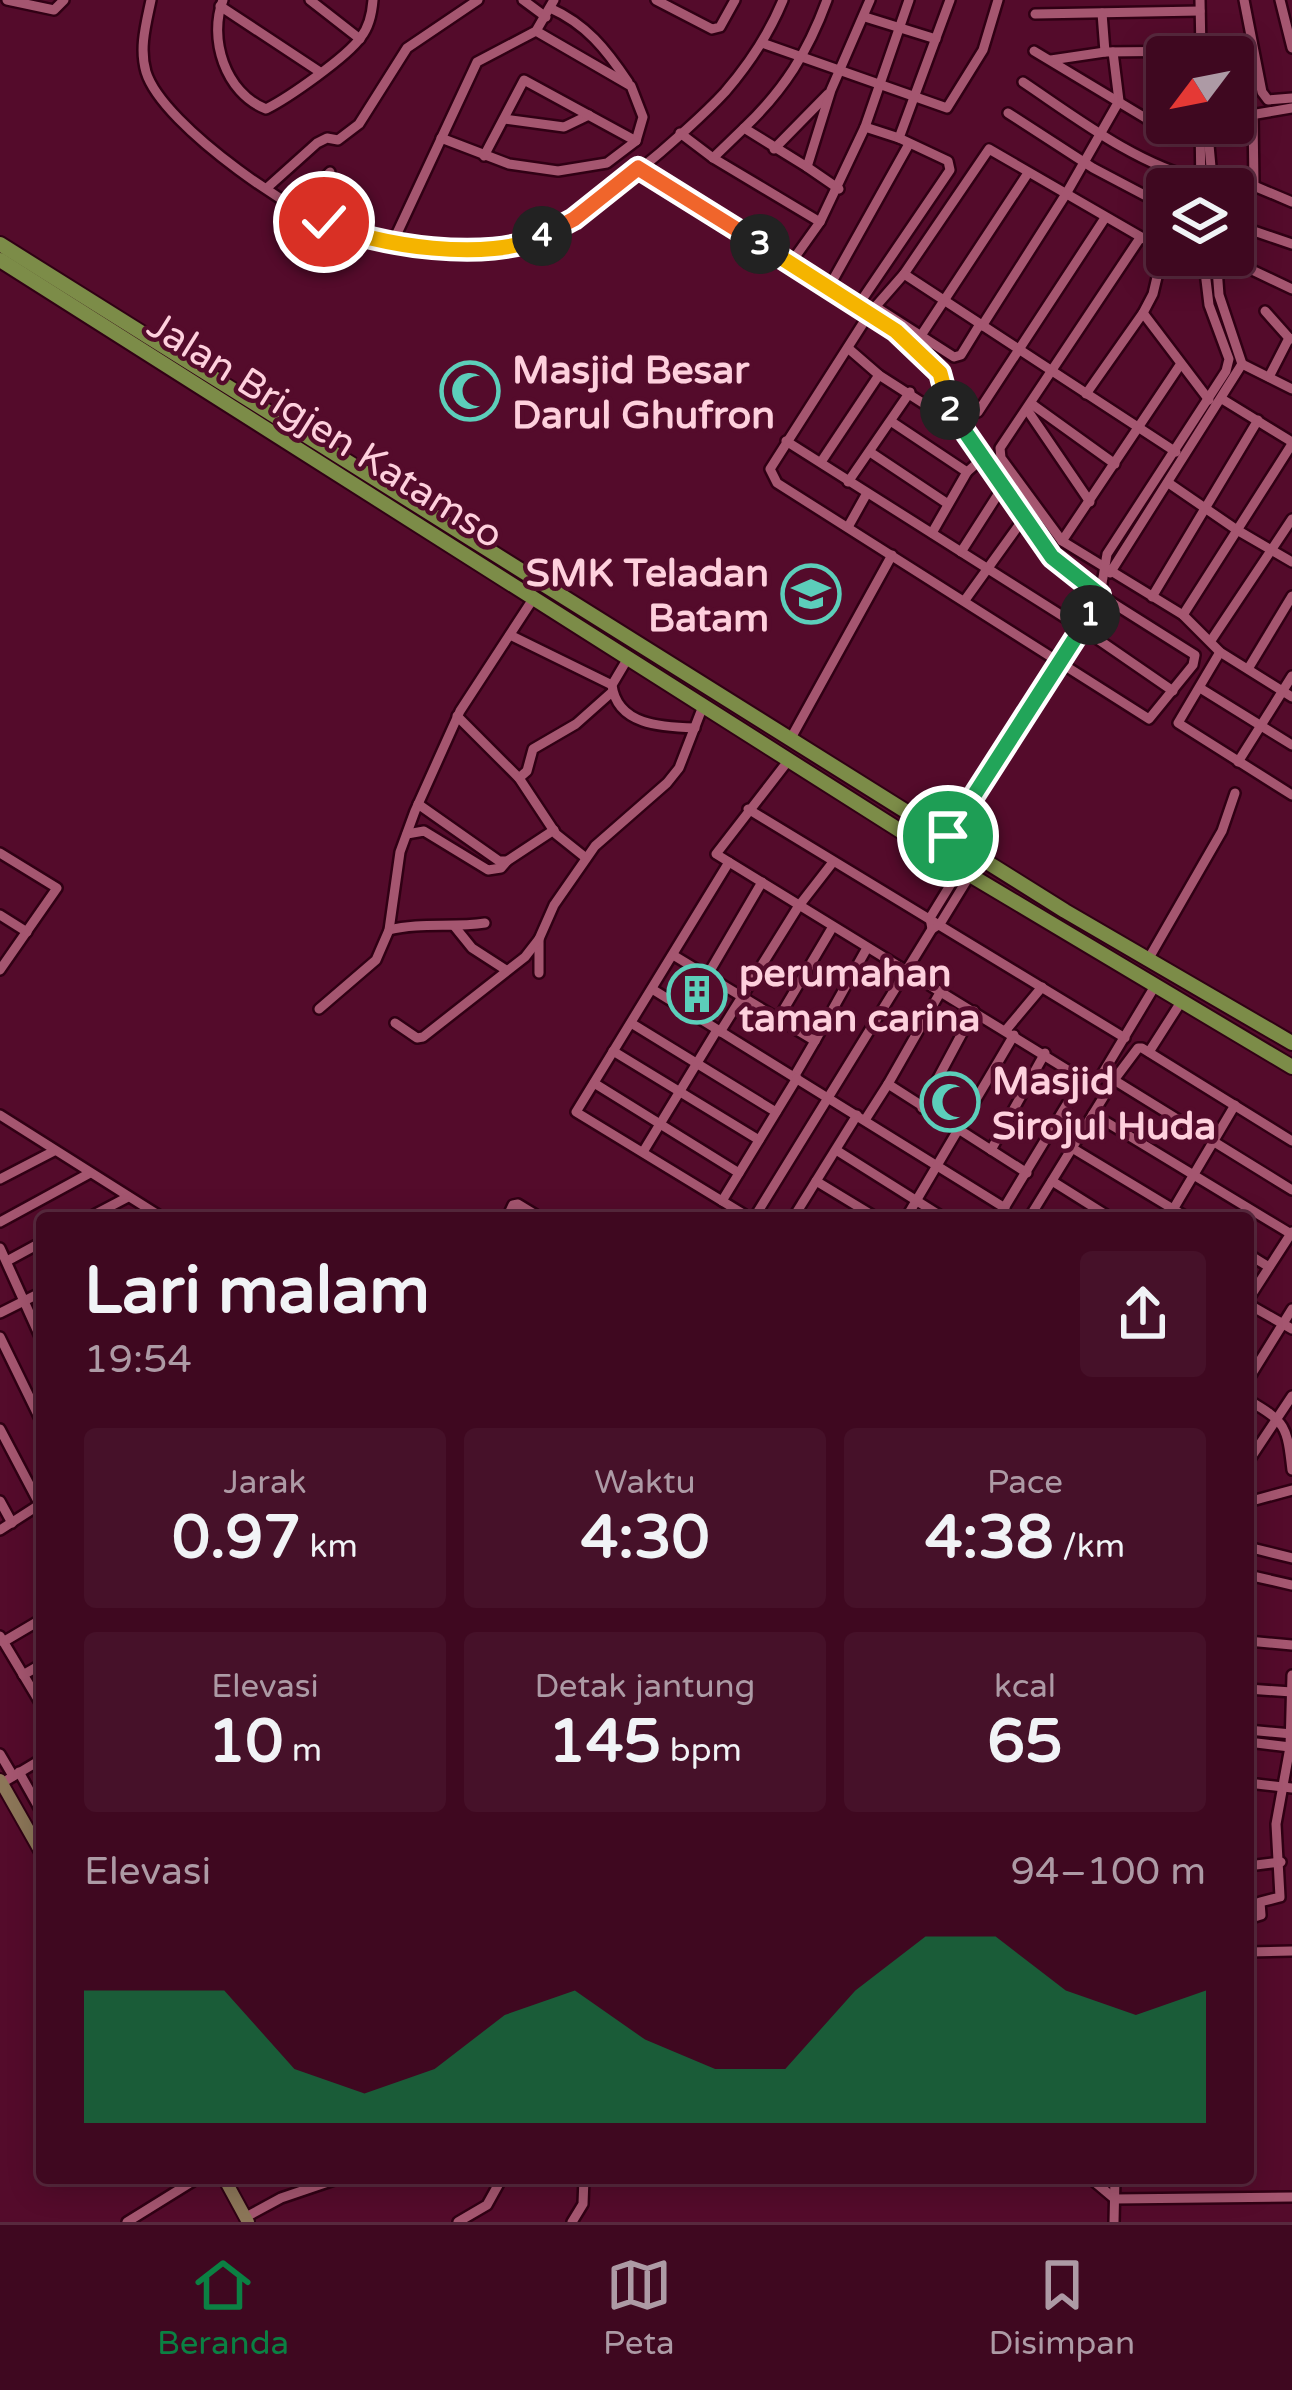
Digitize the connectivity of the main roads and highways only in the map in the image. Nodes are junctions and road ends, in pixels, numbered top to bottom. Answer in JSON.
{"nodes":[{"id":1,"x":0,"y":244,"type":"edge"},
{"id":2,"x":0,"y":260,"type":"edge"},
{"id":3,"x":135,"y":338,"type":"junction"},
{"id":4,"x":1292,"y":1043,"type":"edge"},
{"id":5,"x":1292,"y":1067,"type":"edge"},
{"id":6,"x":9,"y":1778,"type":"edge"},
{"id":7,"x":36,"y":1840,"type":"edge"},
{"id":8,"x":227,"y":2184,"type":"edge"},
{"id":9,"x":247,"y":2220,"type":"edge"}],
"edges":[{"from":1,"to":3,"type":"highway","name":"Jalan Brigjen Katamso"},
{"from":2,"to":3,"type":"highway","name":"Jalan Brigjen Katamso"},
{"from":3,"to":4,"type":"highway","name":"Jalan Brigjen Katamso"},
{"from":3,"to":5,"type":"highway","name":"Jalan Brigjen Katamso"},
{"from":6,"to":7,"type":"main road"},
{"from":8,"to":9,"type":"main road"}]}
